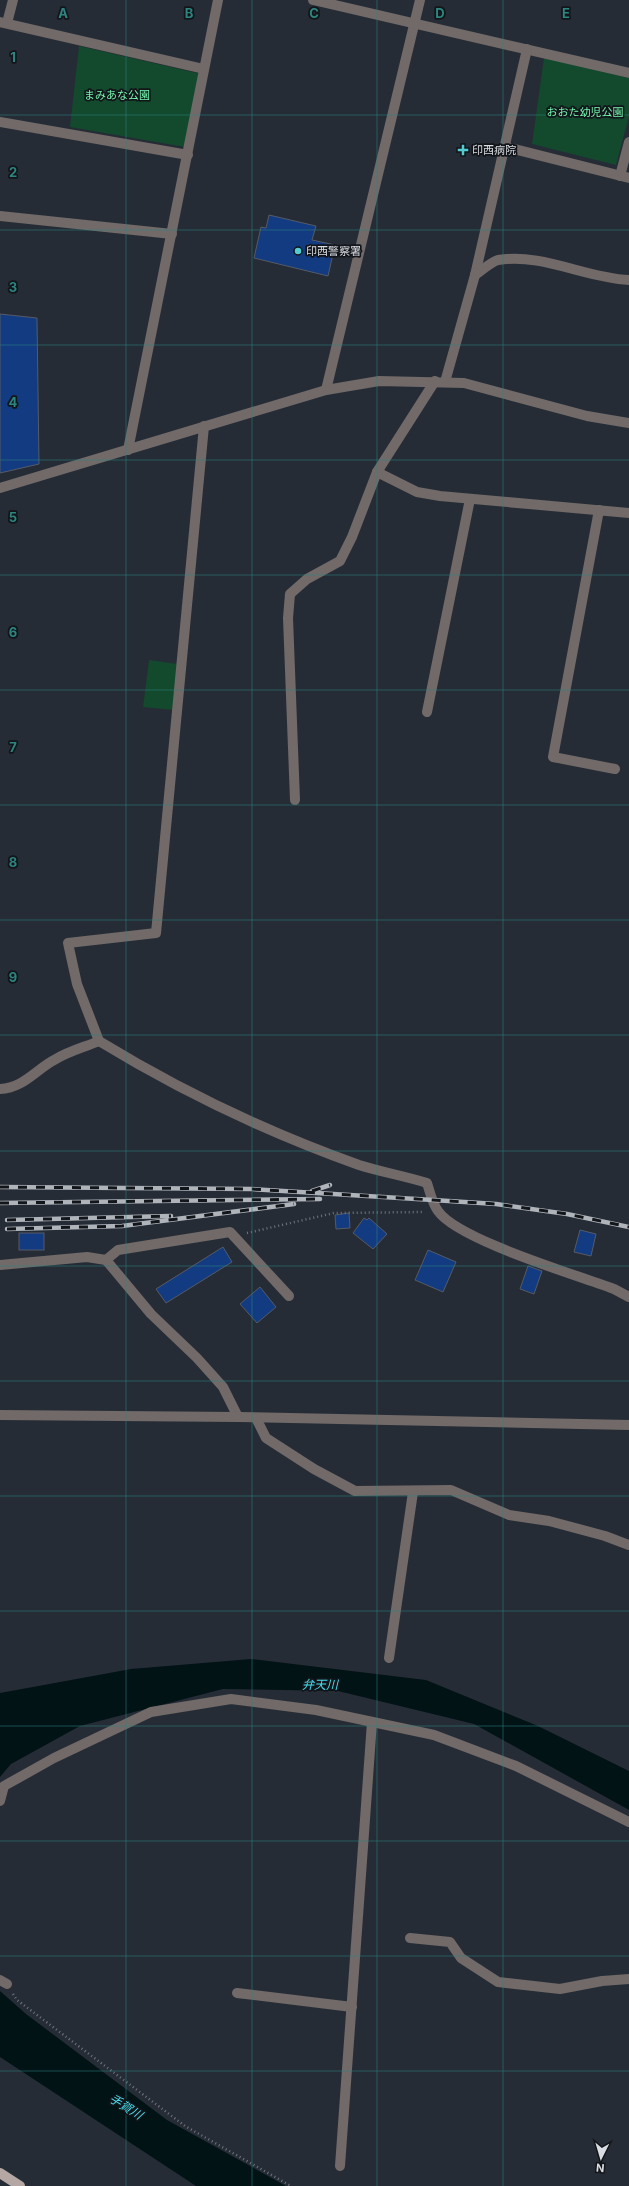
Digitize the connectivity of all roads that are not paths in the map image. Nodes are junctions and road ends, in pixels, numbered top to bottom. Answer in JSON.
{"nodes":[{"id":1,"x":13,"y":0,"type":"edge"},
{"id":2,"x":218,"y":0,"type":"edge"},
{"id":3,"x":313,"y":0,"type":"edge"},
{"id":4,"x":420,"y":0,"type":"edge"},
{"id":5,"x":4,"y":23,"type":"edge"},
{"id":6,"x":414,"y":23,"type":"junction"},
{"id":7,"x":527,"y":49,"type":"junction"},
{"id":8,"x":204,"y":69,"type":"junction"},
{"id":9,"x":629,"y":73,"type":"edge"},
{"id":10,"x":0,"y":122,"type":"edge"},
{"id":11,"x":629,"y":142,"type":"edge"},
{"id":12,"x":506,"y":147,"type":"junction"},
{"id":13,"x":188,"y":155,"type":"junction"},
{"id":14,"x":625,"y":177,"type":"edge"},
{"id":15,"x":0,"y":216,"type":"edge"},
{"id":16,"x":172,"y":234,"type":"junction"},
{"id":17,"x":475,"y":275,"type":"junction"},
{"id":18,"x":629,"y":280,"type":"edge"},
{"id":19,"x":440,"y":382,"type":"junction"},
{"id":20,"x":326,"y":390,"type":"junction"},
{"id":21,"x":629,"y":423,"type":"edge"},
{"id":22,"x":204,"y":426,"type":"junction"},
{"id":23,"x":128,"y":450,"type":"junction"},
{"id":24,"x":377,"y":472,"type":"junction"},
{"id":25,"x":0,"y":488,"type":"edge"},
{"id":26,"x":470,"y":499,"type":"junction"},
{"id":27,"x":599,"y":510,"type":"junction"},
{"id":28,"x":629,"y":512,"type":"edge"},
{"id":29,"x":427,"y":712,"type":"dead end"},
{"id":30,"x":615,"y":769,"type":"dead end"},
{"id":31,"x":295,"y":800,"type":"dead end"},
{"id":32,"x":99,"y":1041,"type":"junction"},
{"id":33,"x":0,"y":1089,"type":"edge"},
{"id":34,"x":106,"y":1260,"type":"junction"},
{"id":35,"x":0,"y":1265,"type":"edge"},
{"id":36,"x":289,"y":1296,"type":"dead end"},
{"id":37,"x":629,"y":1297,"type":"edge"},
{"id":38,"x":0,"y":1415,"type":"edge"},
{"id":39,"x":238,"y":1417,"type":"junction"},
{"id":40,"x":256,"y":1418,"type":"junction"},
{"id":41,"x":629,"y":1425,"type":"edge"},
{"id":42,"x":413,"y":1492,"type":"junction"},
{"id":43,"x":629,"y":1545,"type":"edge"},
{"id":44,"x":389,"y":1658,"type":"dead end"},
{"id":45,"x":372,"y":1722,"type":"junction"},
{"id":46,"x":2,"y":1784,"type":"edge"},
{"id":47,"x":0,"y":1801,"type":"edge"},
{"id":48,"x":629,"y":1822,"type":"edge"},
{"id":49,"x":410,"y":1938,"type":"dead end"},
{"id":50,"x":629,"y":1979,"type":"edge"},
{"id":51,"x":236,"y":1993,"type":"dead end"},
{"id":52,"x":352,"y":2007,"type":"junction"},
{"id":53,"x":340,"y":2166,"type":"dead end"},
{"id":54,"x":0,"y":2173,"type":"edge"},
{"id":55,"x":20,"y":2186,"type":"edge"}],
"edges":[{"from":1,"to":5,"type":"street"},
{"from":2,"to":8,"type":"street"},
{"from":3,"to":6,"type":"street"},
{"from":4,"to":6,"type":"street"},
{"from":5,"to":8,"type":"street"},
{"from":6,"to":7,"type":"street"},
{"from":6,"to":20,"type":"street"},
{"from":7,"to":9,"type":"street"},
{"from":7,"to":12,"type":"street"},
{"from":8,"to":13,"type":"street"},
{"from":10,"to":13,"type":"street"},
{"from":11,"to":14,"type":"street"},
{"from":12,"to":14,"type":"street"},
{"from":12,"to":17,"type":"street"},
{"from":13,"to":16,"type":"street"},
{"from":15,"to":16,"type":"street"},
{"from":16,"to":23,"type":"street"},
{"from":17,"to":18,"type":"street"},
{"from":17,"to":19,"type":"street"},
{"from":19,"to":20,"type":"street"},
{"from":19,"to":21,"type":"street"},
{"from":19,"to":24,"type":"street"},
{"from":20,"to":22,"type":"street"},
{"from":22,"to":23,"type":"street"},
{"from":22,"to":32,"type":"street"},
{"from":23,"to":25,"type":"street"},
{"from":24,"to":26,"type":"street"},
{"from":24,"to":31,"type":"street"},
{"from":26,"to":27,"type":"street"},
{"from":26,"to":29,"type":"street"},
{"from":27,"to":28,"type":"street"},
{"from":27,"to":30,"type":"street"},
{"from":32,"to":33,"type":"street"},
{"from":32,"to":37,"type":"street"},
{"from":34,"to":35,"type":"street"},
{"from":34,"to":36,"type":"street"},
{"from":34,"to":39,"type":"street"},
{"from":38,"to":39,"type":"street"},
{"from":39,"to":40,"type":"street"},
{"from":40,"to":41,"type":"street"},
{"from":40,"to":42,"type":"street"},
{"from":42,"to":43,"type":"street"},
{"from":42,"to":44,"type":"street"},
{"from":45,"to":46,"type":"street"},
{"from":45,"to":48,"type":"street"},
{"from":45,"to":52,"type":"street"},
{"from":46,"to":47,"type":"street"},
{"from":49,"to":50,"type":"street"},
{"from":51,"to":52,"type":"street"},
{"from":52,"to":53,"type":"street"},
{"from":54,"to":55,"type":"main road"}]}
